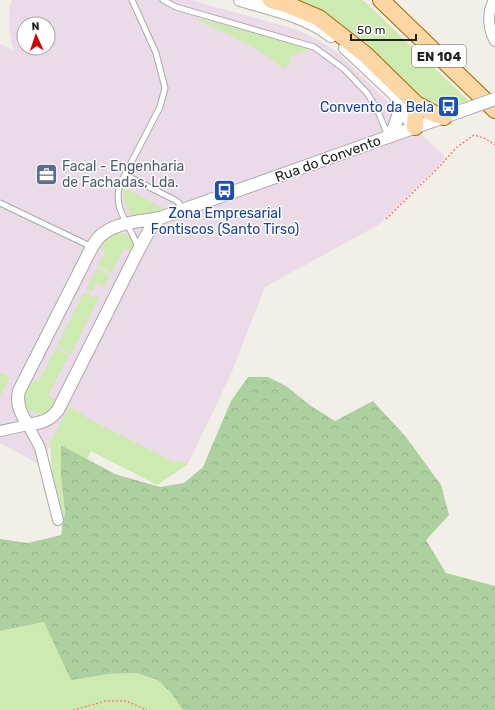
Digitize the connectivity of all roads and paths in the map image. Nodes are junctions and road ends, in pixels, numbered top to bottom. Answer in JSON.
{"nodes":[{"id":1,"x":132,"y":0,"type":"edge"},
{"id":2,"x":163,"y":0,"type":"edge"},
{"id":3,"x":240,"y":0,"type":"edge"},
{"id":4,"x":271,"y":0,"type":"edge"},
{"id":5,"x":494,"y":0,"type":"edge"},
{"id":6,"x":381,"y":1,"type":"edge"},
{"id":7,"x":495,"y":41,"type":"edge"},
{"id":8,"x":495,"y":99,"type":"edge"},
{"id":9,"x":416,"y":104,"type":"junction"},
{"id":10,"x":400,"y":110,"type":"junction"},
{"id":11,"x":495,"y":110,"type":"edge"},
{"id":12,"x":444,"y":117,"type":"junction"},
{"id":13,"x":415,"y":127,"type":"junction"},
{"id":14,"x":388,"y":137,"type":"junction"},
{"id":15,"x":495,"y":145,"type":"edge"},
{"id":16,"x":125,"y":175,"type":"junction"},
{"id":17,"x":0,"y":203,"type":"edge"},
{"id":18,"x":182,"y":211,"type":"junction"},
{"id":19,"x":160,"y":218,"type":"junction"},
{"id":20,"x":386,"y":218,"type":"dead end"},
{"id":21,"x":126,"y":224,"type":"junction"},
{"id":22,"x":92,"y":247,"type":"junction"},
{"id":23,"x":138,"y":249,"type":"junction"},
{"id":24,"x":28,"y":426,"type":"junction"},
{"id":25,"x":0,"y":431,"type":"edge"},
{"id":26,"x":58,"y":520,"type":"dead end"},
{"id":27,"x":73,"y":710,"type":"edge"},
{"id":28,"x":147,"y":710,"type":"edge"}],
"edges":[{"from":1,"to":16,"type":"lane"},
{"from":2,"to":14,"type":"lane"},
{"from":3,"to":10,"type":"street"},
{"from":4,"to":9,"type":"main road"},
{"from":5,"to":7,"type":"street"},
{"from":6,"to":11,"type":"main road","number":"EN 104"},
{"from":8,"to":12,"type":"street","name":"Rua do Convento","bridge":true},
{"from":9,"to":12,"type":"main road"},
{"from":9,"to":13,"type":"main road"},
{"from":10,"to":13,"type":"street"},
{"from":10,"to":14,"type":"street"},
{"from":12,"to":13,"type":"street","name":"Rua do Convento"},
{"from":13,"to":14,"type":"street","name":"Rua do Convento"},
{"from":14,"to":18,"type":"street","name":"Rua do Convento"},
{"from":15,"to":20,"type":"path"},
{"from":16,"to":18,"type":"lane"},
{"from":16,"to":21,"type":"lane"},
{"from":17,"to":22,"type":"lane"},
{"from":18,"to":19,"type":"street","name":"Rua do Convento"},
{"from":19,"to":21,"type":"street","name":"Rua do Convento"},
{"from":19,"to":23,"type":"street"},
{"from":21,"to":22,"type":"street","name":"Rua do Convento"},
{"from":21,"to":23,"type":"lane"},
{"from":22,"to":24,"type":"street","name":"Rua do Convento"},
{"from":23,"to":24,"type":"street"},
{"from":24,"to":25,"type":"street"},
{"from":24,"to":26,"type":"street"},
{"from":27,"to":28,"type":"path"}]}
